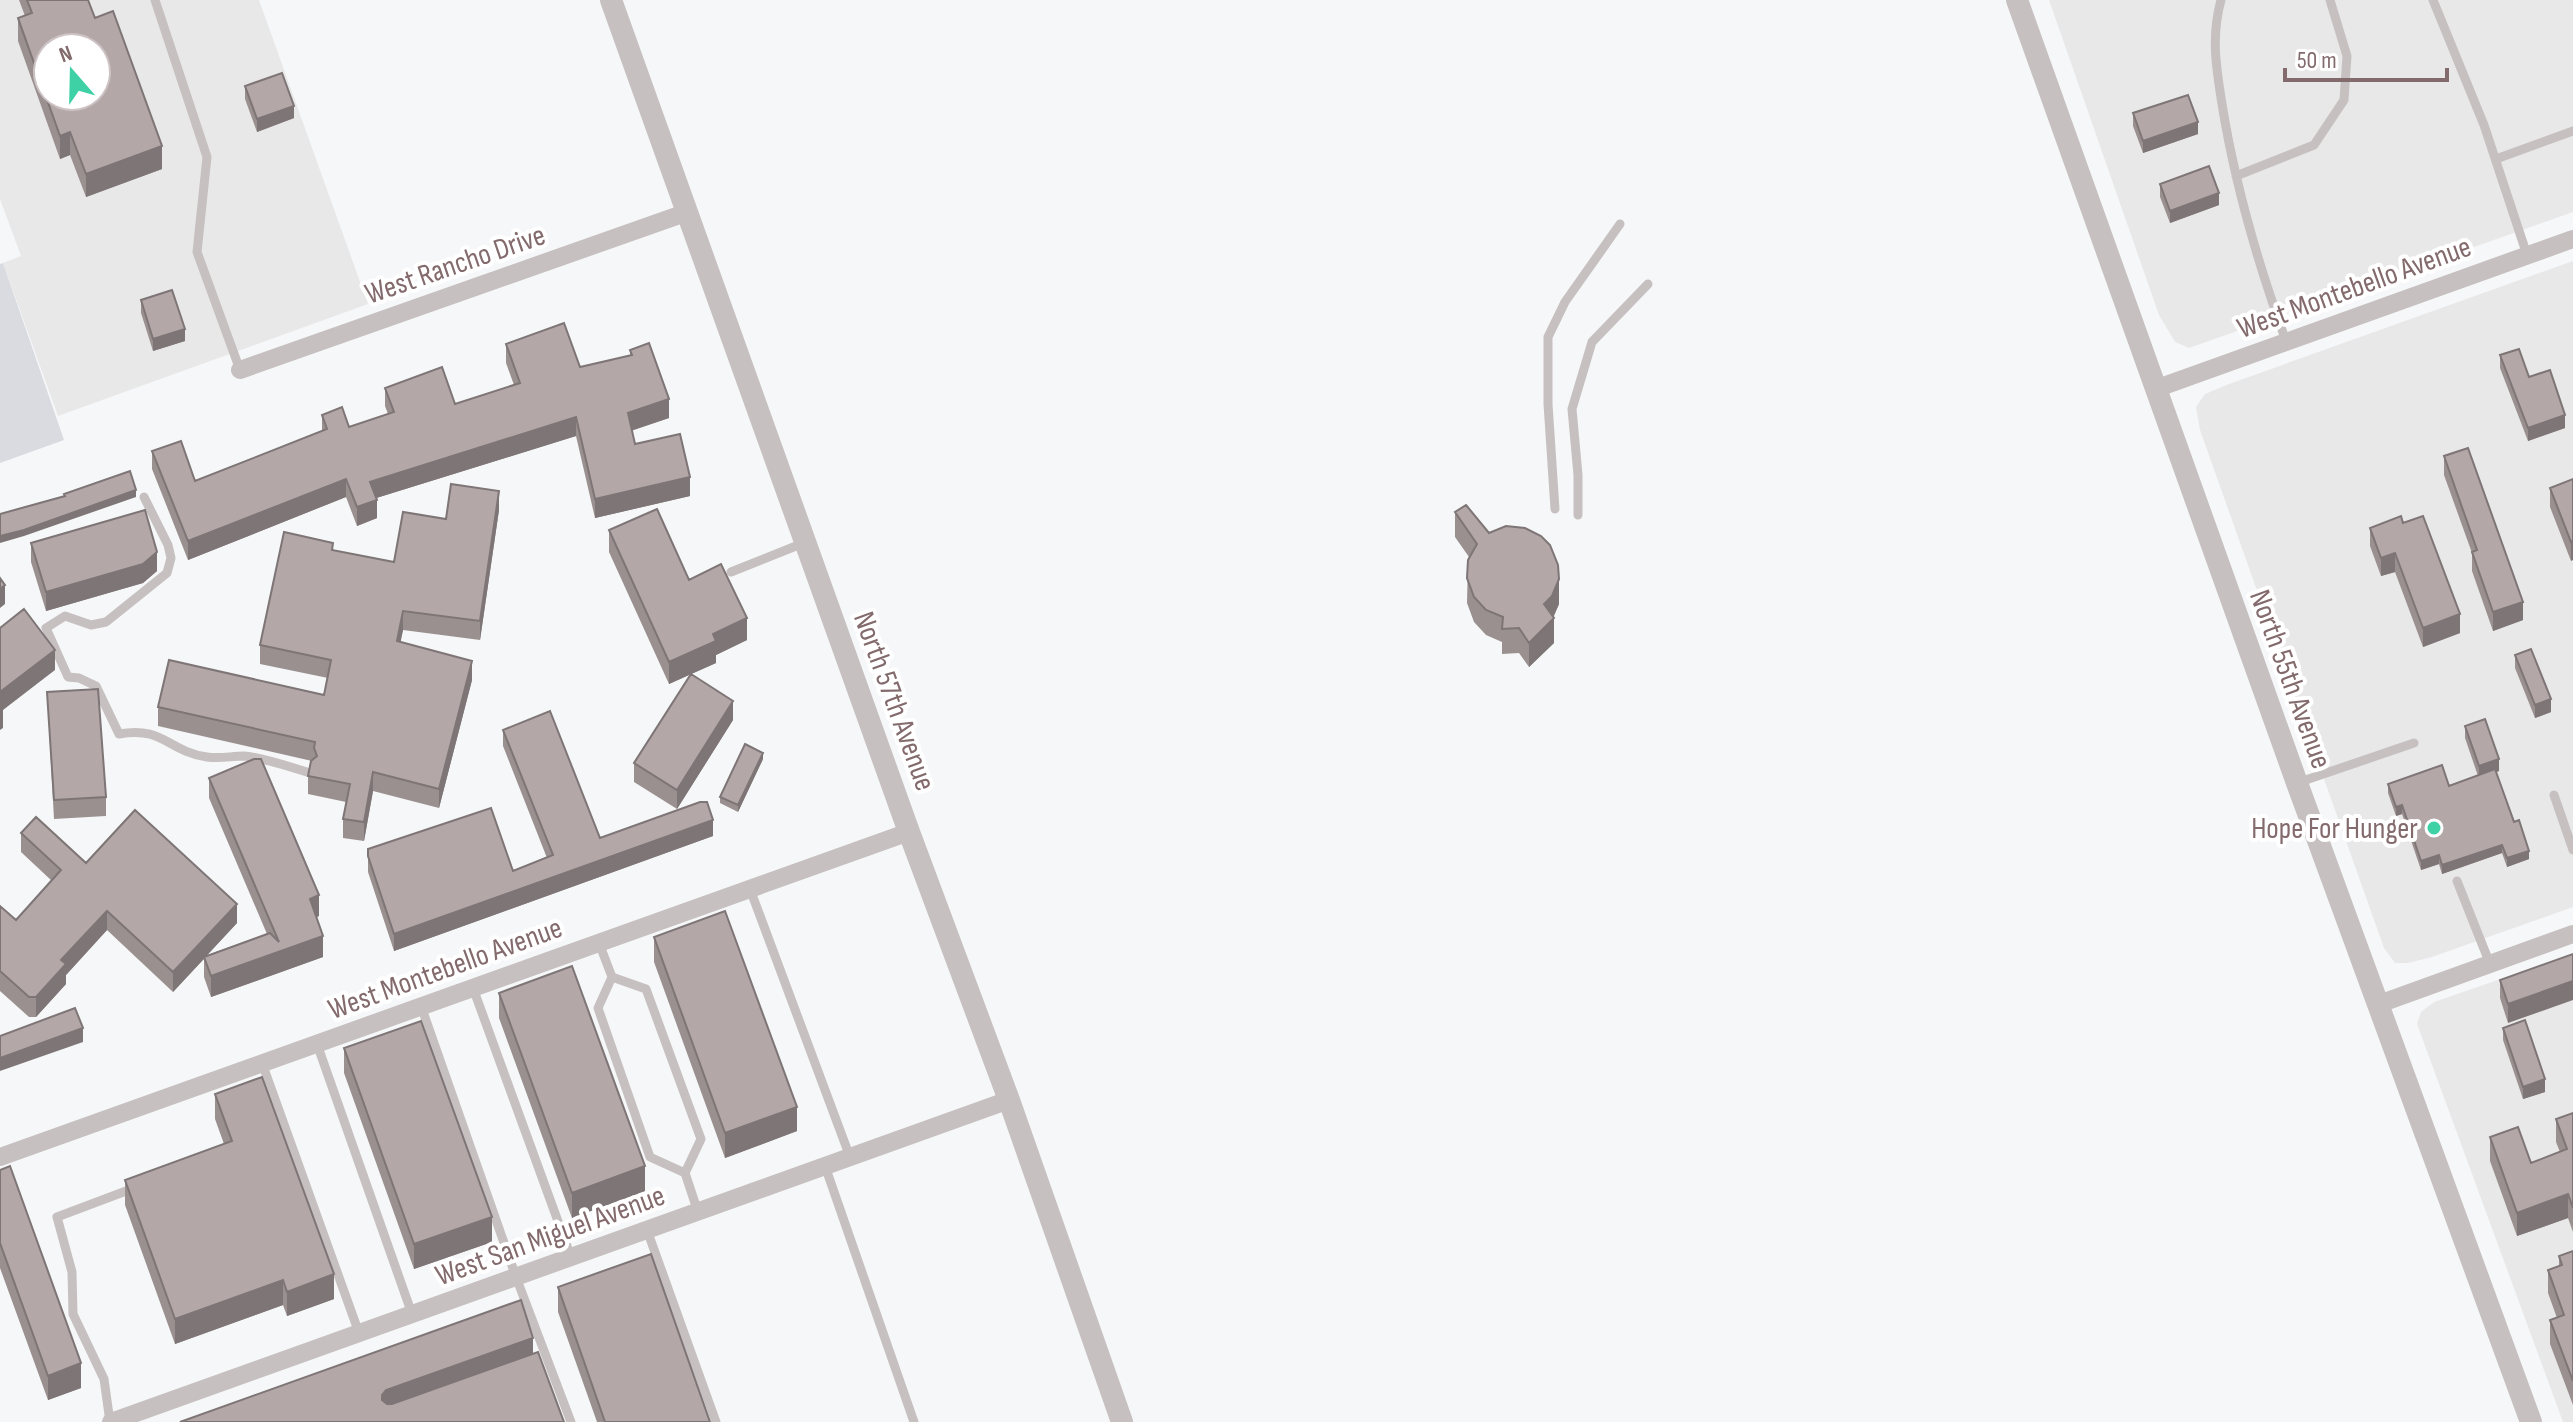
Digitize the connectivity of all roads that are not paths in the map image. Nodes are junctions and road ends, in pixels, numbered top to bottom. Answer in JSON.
{"nodes":[{"id":1,"x":155,"y":0,"type":"edge"},
{"id":2,"x":611,"y":0,"type":"edge"},
{"id":3,"x":2221,"y":0,"type":"edge"},
{"id":4,"x":2330,"y":0,"type":"edge"},
{"id":5,"x":2433,"y":0,"type":"edge"},
{"id":6,"x":2022,"y":2,"type":"edge"},
{"id":7,"x":2573,"y":131,"type":"edge"},
{"id":8,"x":2496,"y":159,"type":"junction"},
{"id":9,"x":2236,"y":176,"type":"junction"},
{"id":10,"x":688,"y":212,"type":"junction"},
{"id":11,"x":1620,"y":224,"type":"dead end"},
{"id":12,"x":2573,"y":239,"type":"edge"},
{"id":13,"x":2527,"y":255,"type":"junction"},
{"id":14,"x":1648,"y":284,"type":"dead end"},
{"id":15,"x":2286,"y":341,"type":"junction"},
{"id":16,"x":240,"y":370,"type":"joint"},
{"id":17,"x":2155,"y":389,"type":"junction"},
{"id":18,"x":144,"y":497,"type":"dead end"},
{"id":19,"x":1555,"y":509,"type":"dead end"},
{"id":20,"x":1578,"y":515,"type":"dead end"},
{"id":21,"x":806,"y":542,"type":"junction"},
{"id":22,"x":731,"y":572,"type":"dead end"},
{"id":23,"x":2414,"y":743,"type":"dead end"},
{"id":24,"x":310,"y":773,"type":"edge"},
{"id":25,"x":2297,"y":783,"type":"junction"},
{"id":26,"x":2554,"y":795,"type":"dead end"},
{"id":27,"x":909,"y":832,"type":"junction"},
{"id":28,"x":2573,"y":850,"type":"edge"},
{"id":29,"x":2457,"y":881,"type":"dead end"},
{"id":30,"x":750,"y":889,"type":"junction"},
{"id":31,"x":2573,"y":934,"type":"edge"},
{"id":32,"x":599,"y":943,"type":"junction"},
{"id":33,"x":2490,"y":964,"type":"junction"},
{"id":34,"x":612,"y":977,"type":"junction"},
{"id":35,"x":473,"y":988,"type":"junction"},
{"id":36,"x":2379,"y":1004,"type":"junction"},
{"id":37,"x":421,"y":1006,"type":"junction"},
{"id":38,"x":317,"y":1044,"type":"junction"},
{"id":39,"x":262,"y":1063,"type":"junction"},
{"id":40,"x":1009,"y":1100,"type":"junction"},
{"id":41,"x":0,"y":1157,"type":"edge"},
{"id":42,"x":850,"y":1157,"type":"junction"},
{"id":43,"x":825,"y":1166,"type":"junction"},
{"id":44,"x":685,"y":1173,"type":"junction"},
{"id":45,"x":136,"y":1187,"type":"edge"},
{"id":46,"x":698,"y":1212,"type":"junction"},
{"id":47,"x":647,"y":1230,"type":"junction"},
{"id":48,"x":571,"y":1257,"type":"junction"},
{"id":49,"x":516,"y":1277,"type":"junction"},
{"id":50,"x":412,"y":1314,"type":"junction"},
{"id":51,"x":359,"y":1333,"type":"junction"},
{"id":52,"x":549,"y":1365,"type":"junction"},
{"id":53,"x":535,"y":1370,"type":"edge"},
{"id":54,"x":110,"y":1422,"type":"edge"},
{"id":55,"x":571,"y":1422,"type":"edge"},
{"id":56,"x":716,"y":1422,"type":"edge"},
{"id":57,"x":914,"y":1422,"type":"edge"},
{"id":58,"x":1122,"y":1422,"type":"edge"},
{"id":59,"x":2531,"y":1422,"type":"edge"}],
"edges":[{"from":1,"to":16,"type":"lane"},
{"from":2,"to":10,"type":"street","name":"North 57th Avenue"},
{"from":3,"to":9,"type":"lane"},
{"from":4,"to":9,"type":"lane"},
{"from":5,"to":8,"type":"lane"},
{"from":6,"to":17,"type":"street","name":"North 55th Avenue"},
{"from":7,"to":8,"type":"lane"},
{"from":8,"to":13,"type":"lane"},
{"from":9,"to":15,"type":"lane"},
{"from":10,"to":16,"type":"street","name":"West Rancho Drive"},
{"from":10,"to":21,"type":"street","name":"North 57th Avenue"},
{"from":11,"to":19,"type":"lane"},
{"from":12,"to":13,"type":"street","name":"West Montebello Avenue"},
{"from":13,"to":15,"type":"street","name":"West Montebello Avenue"},
{"from":14,"to":20,"type":"lane"},
{"from":15,"to":17,"type":"street","name":"West Montebello Avenue"},
{"from":17,"to":25,"type":"street","name":"North 55th Avenue"},
{"from":18,"to":24,"type":"lane"},
{"from":21,"to":22,"type":"lane"},
{"from":21,"to":27,"type":"street","name":"North 57th Avenue"},
{"from":23,"to":25,"type":"lane"},
{"from":25,"to":36,"type":"street","name":"North 55th Avenue"},
{"from":26,"to":28,"type":"lane"},
{"from":27,"to":30,"type":"street","name":"West Montebello Avenue"},
{"from":27,"to":40,"type":"street","name":"North 57th Avenue"},
{"from":29,"to":33,"type":"lane"},
{"from":30,"to":32,"type":"street","name":"West Montebello Avenue"},
{"from":30,"to":42,"type":"lane"},
{"from":31,"to":33,"type":"street"},
{"from":32,"to":34,"type":"lane"},
{"from":32,"to":35,"type":"street","name":"West Montebello Avenue"},
{"from":33,"to":36,"type":"street"},
{"from":34,"to":44,"type":"lane"},
{"from":34,"to":44,"type":"lane"},
{"from":35,"to":37,"type":"street","name":"West Montebello Avenue"},
{"from":35,"to":48,"type":"lane"},
{"from":36,"to":59,"type":"street","name":"North 55th Avenue"},
{"from":37,"to":38,"type":"street","name":"West Montebello Avenue"},
{"from":37,"to":49,"type":"lane"},
{"from":38,"to":39,"type":"street","name":"West Montebello Avenue"},
{"from":38,"to":50,"type":"lane"},
{"from":39,"to":41,"type":"street","name":"West Montebello Avenue"},
{"from":39,"to":51,"type":"lane"},
{"from":40,"to":42,"type":"street","name":"West San Miguel Avenue"},
{"from":40,"to":58,"type":"street","name":"North 57th Avenue"},
{"from":42,"to":43,"type":"street","name":"West San Miguel Avenue"},
{"from":43,"to":46,"type":"street","name":"West San Miguel Avenue"},
{"from":43,"to":57,"type":"lane"},
{"from":44,"to":46,"type":"lane"},
{"from":45,"to":54,"type":"lane"},
{"from":46,"to":47,"type":"street","name":"West San Miguel Avenue"},
{"from":47,"to":48,"type":"street","name":"West San Miguel Avenue"},
{"from":47,"to":56,"type":"lane"},
{"from":48,"to":49,"type":"street","name":"West San Miguel Avenue"},
{"from":49,"to":50,"type":"street","name":"West San Miguel Avenue"},
{"from":49,"to":52,"type":"lane"},
{"from":50,"to":51,"type":"street","name":"West San Miguel Avenue"},
{"from":51,"to":54,"type":"street","name":"West San Miguel Avenue"},
{"from":52,"to":53,"type":"lane"},
{"from":52,"to":55,"type":"lane"}]}
